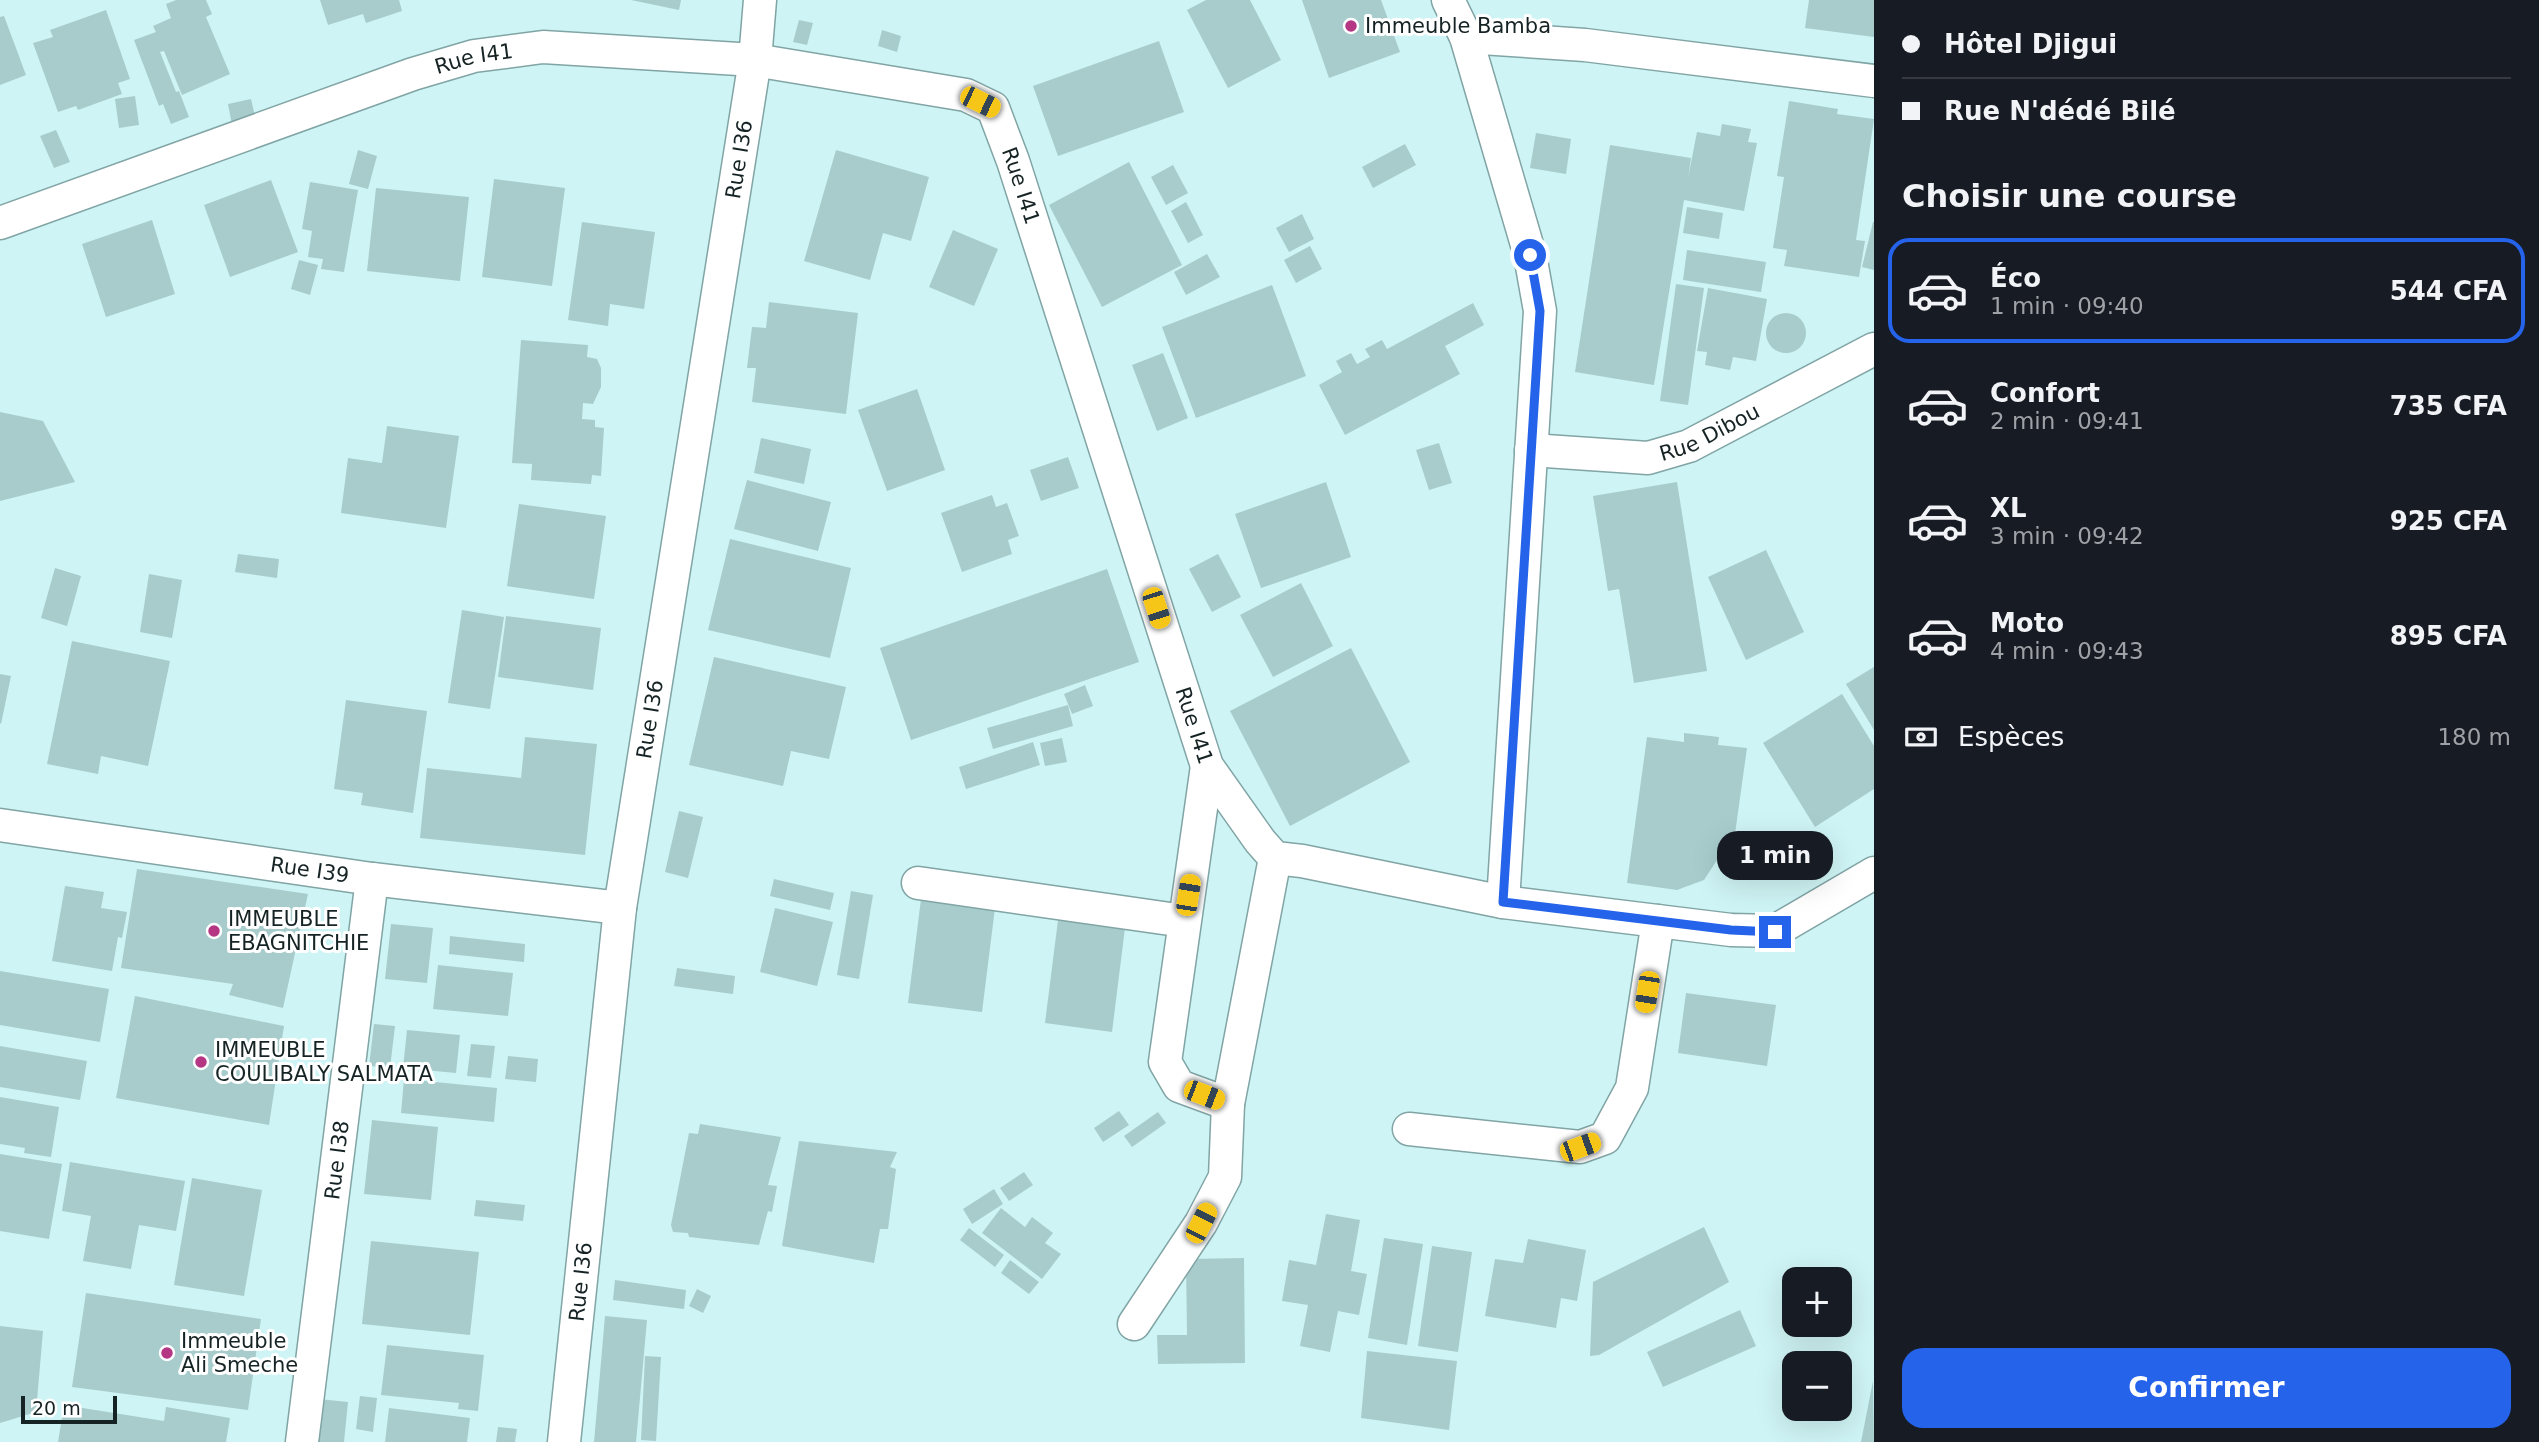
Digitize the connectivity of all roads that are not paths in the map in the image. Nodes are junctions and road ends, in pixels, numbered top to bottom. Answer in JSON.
{"nodes":[{"id":1,"x":760,"y":0,"type":"edge"},
{"id":2,"x":1448,"y":0,"type":"edge"},
{"id":3,"x":1466,"y":37,"type":"junction"},
{"id":4,"x":755,"y":61,"type":"junction"},
{"id":5,"x":1874,"y":81,"type":"edge"},
{"id":6,"x":0,"y":222,"type":"edge"},
{"id":7,"x":1874,"y":349,"type":"edge"},
{"id":8,"x":1531,"y":450,"type":"junction"},
{"id":9,"x":1207,"y":766,"type":"junction"},
{"id":10,"x":0,"y":825,"type":"edge"},
{"id":11,"x":1275,"y":858,"type":"junction"},
{"id":12,"x":1874,"y":873,"type":"edge"},
{"id":13,"x":372,"y":879,"type":"junction"},
{"id":14,"x":918,"y":883,"type":"dead end"},
{"id":15,"x":1503,"y":902,"type":"junction"},
{"id":16,"x":620,"y":908,"type":"junction"},
{"id":17,"x":1184,"y":920,"type":"junction"},
{"id":18,"x":1658,"y":921,"type":"junction"},
{"id":19,"x":1228,"y":1104,"type":"junction"},
{"id":20,"x":1409,"y":1129,"type":"dead end"},
{"id":21,"x":1133,"y":1324,"type":"dead end"},
{"id":22,"x":302,"y":1442,"type":"edge"},
{"id":23,"x":564,"y":1442,"type":"edge"}],
"edges":[{"from":1,"to":4,"type":"street","name":"Rue I36"},
{"from":2,"to":3,"type":"street"},
{"from":3,"to":5,"type":"street"},
{"from":3,"to":8,"type":"street"},
{"from":4,"to":6,"type":"street","name":"Rue I41"},
{"from":4,"to":9,"type":"street","name":"Rue I41"},
{"from":4,"to":16,"type":"street","name":"Rue I36"},
{"from":7,"to":8,"type":"street","name":"Rue Dibou"},
{"from":8,"to":15,"type":"street"},
{"from":9,"to":11,"type":"street","name":"Rue I41"},
{"from":9,"to":17,"type":"street"},
{"from":10,"to":13,"type":"street","name":"Rue I39"},
{"from":11,"to":15,"type":"street"},
{"from":11,"to":19,"type":"street"},
{"from":12,"to":18,"type":"street"},
{"from":13,"to":16,"type":"street","name":"Rue I39"},
{"from":13,"to":22,"type":"street","name":"Rue I38"},
{"from":14,"to":17,"type":"street"},
{"from":15,"to":18,"type":"street"},
{"from":16,"to":23,"type":"street","name":"Rue I36"},
{"from":17,"to":19,"type":"street"},
{"from":18,"to":20,"type":"street"},
{"from":19,"to":21,"type":"street"}]}
